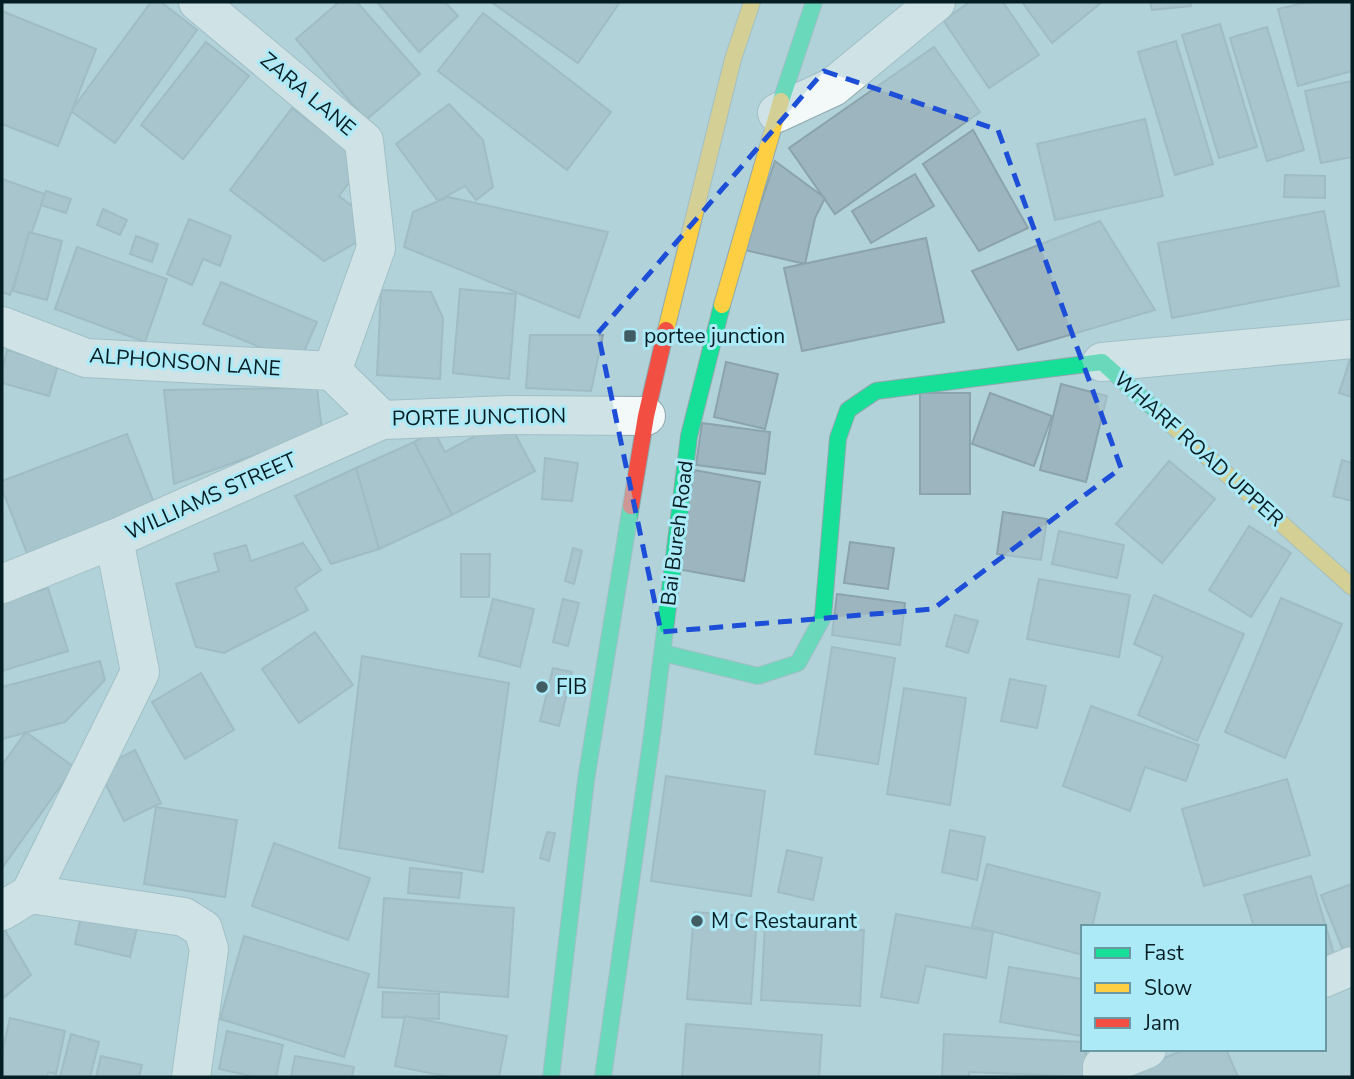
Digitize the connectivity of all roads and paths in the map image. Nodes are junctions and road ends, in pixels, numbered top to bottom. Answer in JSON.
{"nodes":[{"id":1,"x":198,"y":2,"type":"edge"},
{"id":2,"x":752,"y":2,"type":"edge"},
{"id":3,"x":814,"y":2,"type":"edge"},
{"id":4,"x":936,"y":2,"type":"edge"},
{"id":5,"x":777,"y":113,"type":"junction"},
{"id":6,"x":2,"y":326,"type":"edge"},
{"id":7,"x":1349,"y":330,"type":"edge"},
{"id":8,"x":1102,"y":362,"type":"junction"},
{"id":9,"x":332,"y":371,"type":"junction"},
{"id":10,"x":646,"y":416,"type":"junction"},
{"id":11,"x":382,"y":420,"type":"junction"},
{"id":12,"x":114,"y":539,"type":"junction"},
{"id":13,"x":2,"y":584,"type":"edge"},
{"id":14,"x":1352,"y":587,"type":"edge"},
{"id":15,"x":663,"y":653,"type":"junction"},
{"id":16,"x":16,"y":902,"type":"edge"},
{"id":17,"x":1352,"y":966,"type":"edge"},
{"id":18,"x":1326,"y":977,"type":"edge"},
{"id":19,"x":1142,"y":1051,"type":"edge"},
{"id":20,"x":191,"y":1077,"type":"edge"},
{"id":21,"x":551,"y":1077,"type":"edge"},
{"id":22,"x":603,"y":1077,"type":"edge"},
{"id":23,"x":1102,"y":1077,"type":"edge"}],
"edges":[{"from":1,"to":9,"type":"street","name":"ZARA LANE"},
{"from":2,"to":10,"type":"main road"},
{"from":3,"to":5,"type":"main road","name":"Bai Bureh Road"},
{"from":4,"to":5,"type":"street"},
{"from":5,"to":15,"type":"main road","name":"Bai Bureh Road"},
{"from":6,"to":9,"type":"street","name":"ALPHONSON LANE"},
{"from":7,"to":8,"type":"street"},
{"from":8,"to":14,"type":"main road","name":"WHARF ROAD UPPER"},
{"from":8,"to":15,"type":"main road","name":"WHARF ROAD UPPER"},
{"from":9,"to":11,"type":"street","name":"PORTE JUNCTION"},
{"from":10,"to":11,"type":"street","name":"PORTE JUNCTION"},
{"from":10,"to":21,"type":"main road"},
{"from":11,"to":12,"type":"street","name":"WILLIAMS STREET"},
{"from":12,"to":13,"type":"street"},
{"from":12,"to":16,"type":"street","name":"WILLIAMS STREET"},
{"from":15,"to":22,"type":"main road","name":"Bai Bureh Road"},
{"from":16,"to":20,"type":"street"},
{"from":17,"to":18,"type":"street"},
{"from":19,"to":23,"type":"street"}]}
